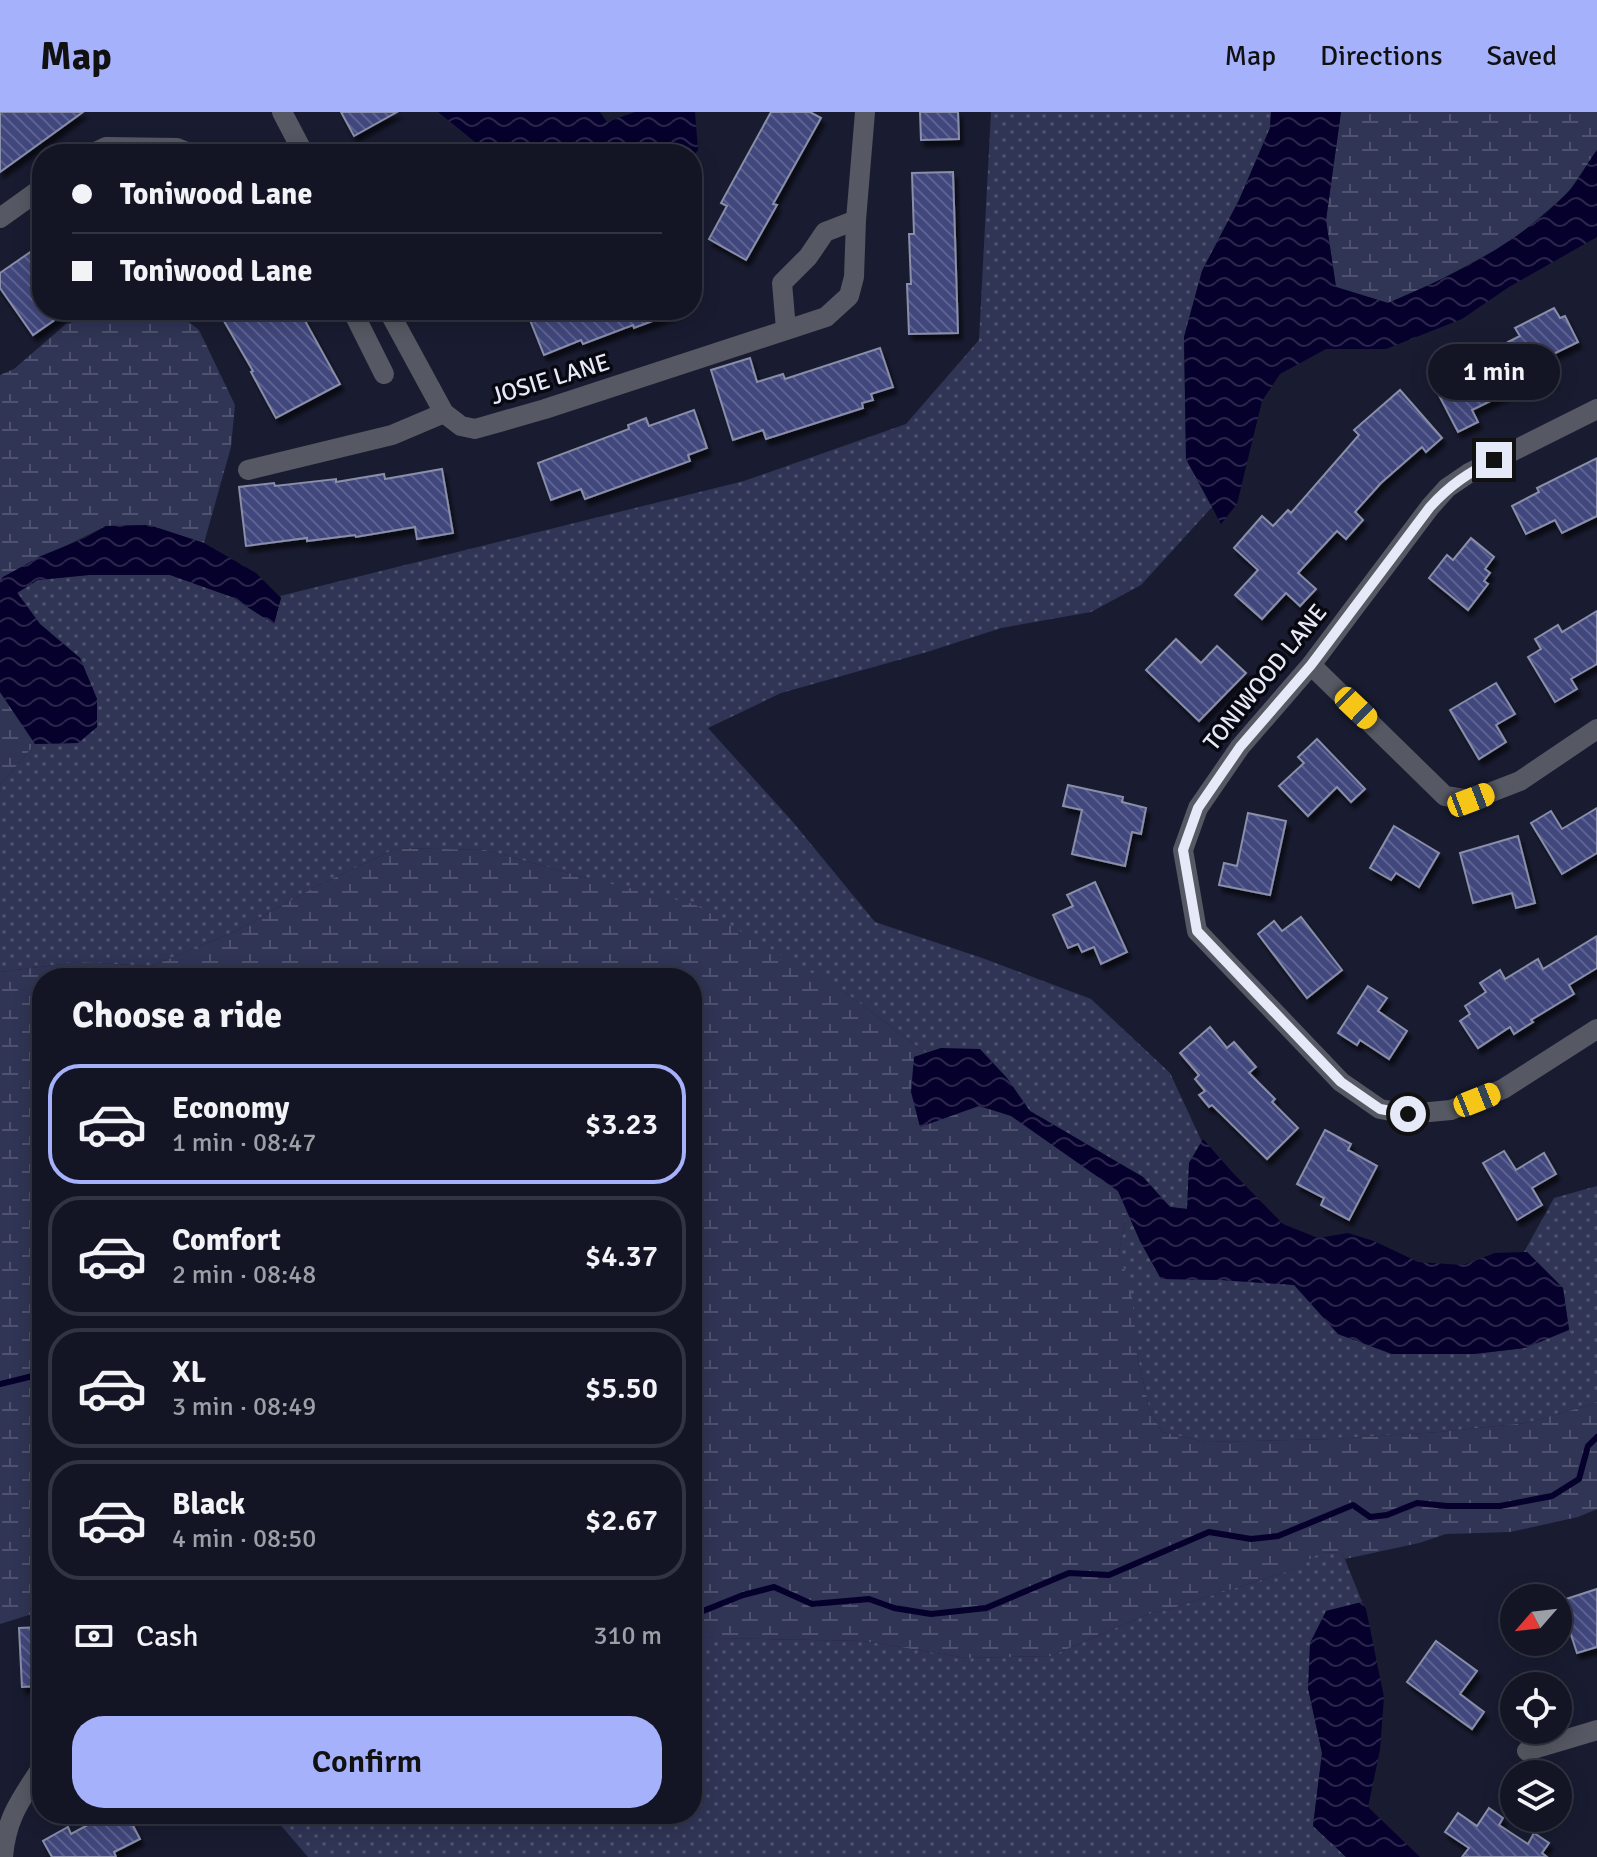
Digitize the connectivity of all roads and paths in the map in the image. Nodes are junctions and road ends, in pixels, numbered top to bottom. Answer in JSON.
{"nodes":[{"id":1,"x":282,"y":112,"type":"edge"},
{"id":2,"x":865,"y":112,"type":"edge"},
{"id":3,"x":299,"y":144,"type":"edge"},
{"id":4,"x":32,"y":195,"type":"edge"},
{"id":5,"x":0,"y":218,"type":"edge"},
{"id":6,"x":856,"y":220,"type":"junction"},
{"id":7,"x":357,"y":320,"type":"edge"},
{"id":8,"x":393,"y":320,"type":"edge"},
{"id":9,"x":786,"y":329,"type":"junction"},
{"id":10,"x":384,"y":374,"type":"dead end"},
{"id":11,"x":1597,"y":409,"type":"edge"},
{"id":12,"x":444,"y":413,"type":"junction"},
{"id":13,"x":248,"y":470,"type":"dead end"},
{"id":14,"x":1311,"y":665,"type":"junction"},
{"id":15,"x":1597,"y":729,"type":"edge"},
{"id":16,"x":1597,"y":1029,"type":"edge"},
{"id":17,"x":1597,"y":1730,"type":"edge"},
{"id":18,"x":1527,"y":1751,"type":"dead end"},
{"id":19,"x":32,"y":1782,"type":"edge"},
{"id":20,"x":3,"y":1857,"type":"edge"}],
"edges":[{"from":1,"to":3,"type":"street"},
{"from":2,"to":6,"type":"street","name":"JOSIE LANE"},
{"from":4,"to":5,"type":"street"},
{"from":6,"to":9,"type":"street"},
{"from":6,"to":9,"type":"street","name":"JOSIE LANE"},
{"from":7,"to":10,"type":"street"},
{"from":8,"to":12,"type":"street"},
{"from":9,"to":12,"type":"street","name":"JOSIE LANE"},
{"from":11,"to":14,"type":"street","name":"TONIWOOD LANE"},
{"from":12,"to":13,"type":"street"},
{"from":14,"to":15,"type":"street"},
{"from":14,"to":16,"type":"street","name":"TONIWOOD LANE"},
{"from":17,"to":18,"type":"street"},
{"from":19,"to":20,"type":"street"}]}
